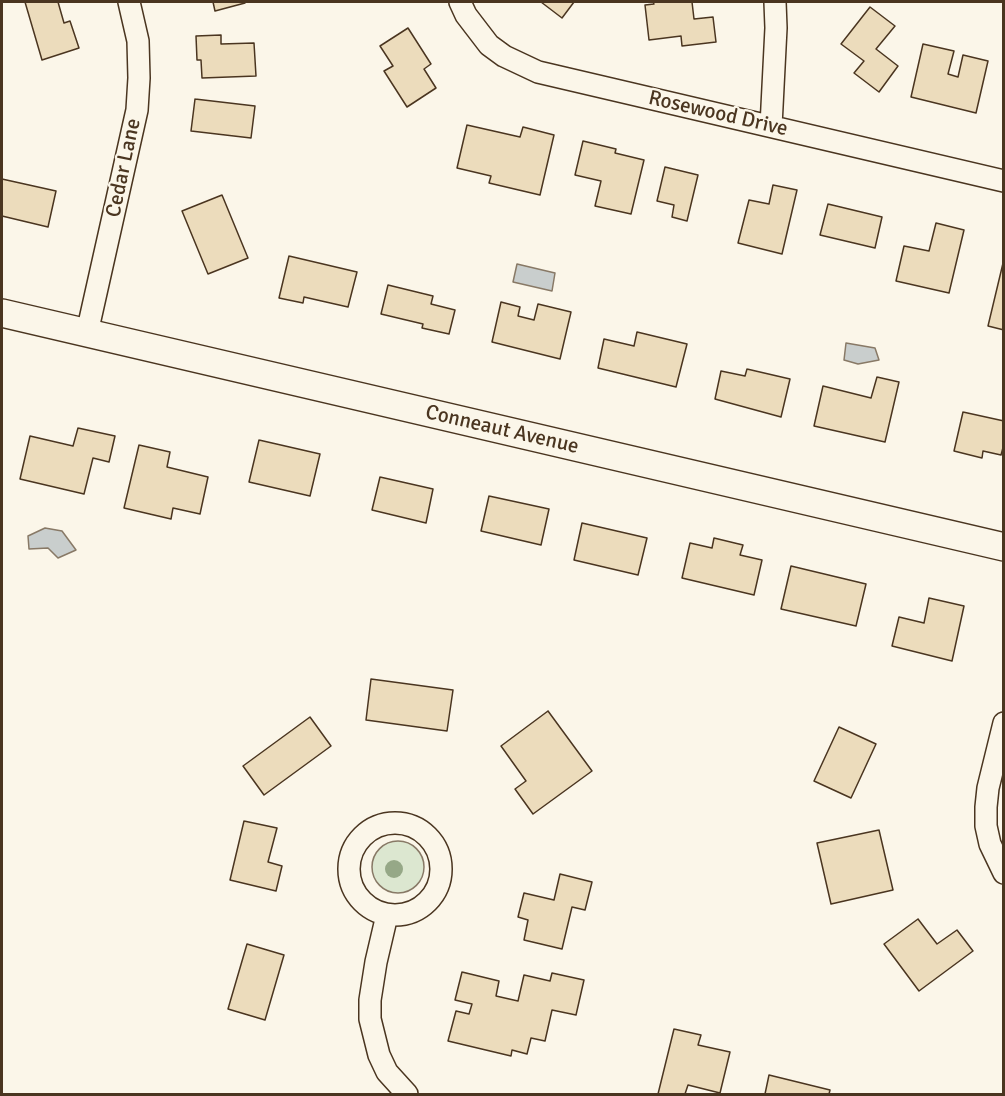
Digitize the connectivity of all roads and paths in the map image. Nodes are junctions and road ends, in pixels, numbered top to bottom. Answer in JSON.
{"nodes":[{"id":1,"x":129,"y":2,"type":"edge"},
{"id":2,"x":460,"y":2,"type":"edge"},
{"id":3,"x":775,"y":2,"type":"edge"},
{"id":4,"x":771,"y":126,"type":"junction"},
{"id":5,"x":1004,"y":181,"type":"edge"},
{"id":6,"x":2,"y":313,"type":"edge"},
{"id":7,"x":87,"y":333,"type":"junction"},
{"id":8,"x":1004,"y":547,"type":"edge"},
{"id":9,"x":1004,"y":723,"type":"edge"},
{"id":10,"x":1004,"y":873,"type":"edge"},
{"id":11,"x":387,"y":915,"type":"junction"},
{"id":12,"x":407,"y":1095,"type":"edge"}],
"edges":[{"from":1,"to":7,"type":"street","name":"Cedar Lane"},
{"from":2,"to":4,"type":"street","name":"Rosewood Drive"},
{"from":3,"to":4,"type":"street"},
{"from":4,"to":5,"type":"street","name":"Rosewood Drive"},
{"from":6,"to":7,"type":"street","name":"Conneaut Avenue"},
{"from":7,"to":8,"type":"street","name":"Conneaut Avenue"},
{"from":9,"to":10,"type":"street"},
{"from":11,"to":11,"type":"street"},
{"from":11,"to":12,"type":"street"}]}
